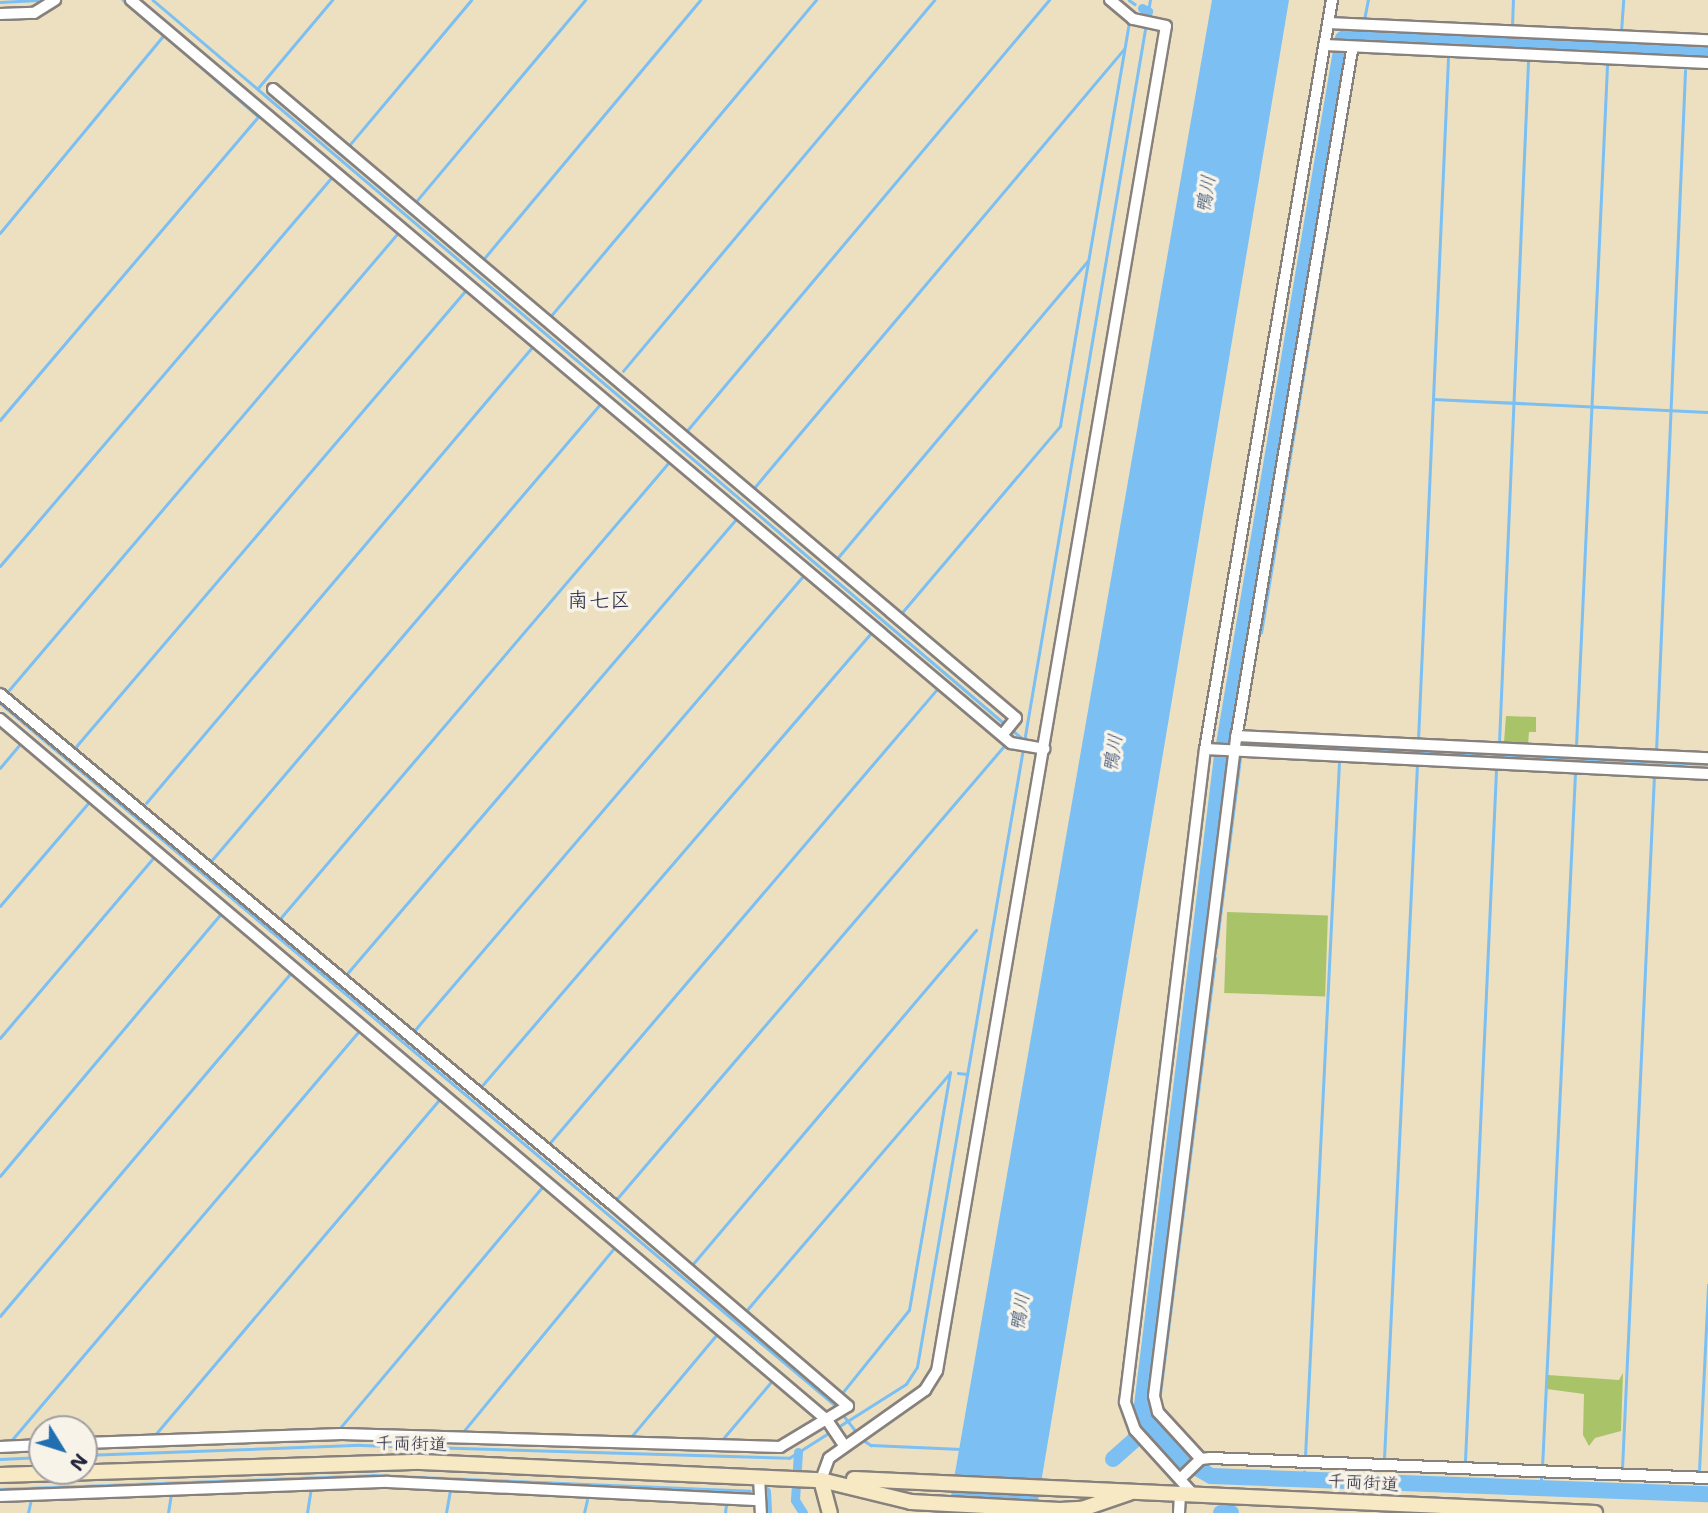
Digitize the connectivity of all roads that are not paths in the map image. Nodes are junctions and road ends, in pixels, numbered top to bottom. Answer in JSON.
{"nodes":[{"id":1,"x":55,"y":0,"type":"edge"},
{"id":2,"x":131,"y":0,"type":"edge"},
{"id":3,"x":1111,"y":0,"type":"edge"},
{"id":4,"x":1332,"y":0,"type":"edge"},
{"id":5,"x":0,"y":14,"type":"edge"},
{"id":6,"x":1328,"y":23,"type":"junction"},
{"id":7,"x":1708,"y":40,"type":"edge"},
{"id":8,"x":1325,"y":45,"type":"junction"},
{"id":9,"x":1345,"y":49,"type":"junction"},
{"id":10,"x":1708,"y":63,"type":"edge"},
{"id":11,"x":273,"y":89,"type":"dead end"},
{"id":12,"x":0,"y":694,"type":"edge"},
{"id":13,"x":0,"y":719,"type":"edge"},
{"id":14,"x":1007,"y":730,"type":"junction"},
{"id":15,"x":1231,"y":746,"type":"junction"},
{"id":16,"x":1041,"y":749,"type":"junction"},
{"id":17,"x":1205,"y":749,"type":"junction"},
{"id":18,"x":1708,"y":758,"type":"edge"},
{"id":19,"x":1708,"y":774,"type":"edge"},
{"id":20,"x":828,"y":1422,"type":"junction"},
{"id":21,"x":841,"y":1442,"type":"junction"},
{"id":22,"x":98,"y":1443,"type":"edge"},
{"id":23,"x":28,"y":1446,"type":"edge"},
{"id":24,"x":0,"y":1447,"type":"edge"},
{"id":25,"x":1199,"y":1460,"type":"junction"},
{"id":26,"x":0,"y":1475,"type":"edge"},
{"id":27,"x":1184,"y":1475,"type":"junction"},
{"id":28,"x":760,"y":1477,"type":"junction"},
{"id":29,"x":1708,"y":1478,"type":"edge"},
{"id":30,"x":814,"y":1480,"type":"junction"},
{"id":31,"x":1129,"y":1493,"type":"junction"},
{"id":32,"x":1187,"y":1495,"type":"junction"},
{"id":33,"x":0,"y":1496,"type":"edge"},
{"id":34,"x":760,"y":1500,"type":"junction"},
{"id":35,"x":761,"y":1513,"type":"edge"},
{"id":36,"x":830,"y":1513,"type":"edge"},
{"id":37,"x":1179,"y":1513,"type":"edge"},
{"id":38,"x":1595,"y":1513,"type":"edge"}],
"edges":[{"from":1,"to":5,"type":"street"},
{"from":2,"to":14,"type":"street"},
{"from":3,"to":16,"type":"street"},
{"from":4,"to":6,"type":"street"},
{"from":6,"to":7,"type":"street"},
{"from":6,"to":8,"type":"street"},
{"from":8,"to":9,"type":"street"},
{"from":8,"to":17,"type":"street"},
{"from":9,"to":10,"type":"street"},
{"from":9,"to":15,"type":"street"},
{"from":11,"to":14,"type":"street"},
{"from":12,"to":20,"type":"street"},
{"from":13,"to":20,"type":"street"},
{"from":14,"to":16,"type":"street"},
{"from":15,"to":17,"type":"street"},
{"from":15,"to":18,"type":"street"},
{"from":15,"to":19,"type":"street"},
{"from":15,"to":25,"type":"street"},
{"from":16,"to":21,"type":"street"},
{"from":17,"to":27,"type":"street"},
{"from":20,"to":21,"type":"street"},
{"from":20,"to":22,"type":"street"},
{"from":21,"to":30,"type":"street"},
{"from":23,"to":24,"type":"street"},
{"from":25,"to":27,"type":"street"},
{"from":25,"to":29,"type":"street"},
{"from":26,"to":28,"type":"street","name":"千両街道"},
{"from":27,"to":32,"type":"street"},
{"from":28,"to":30,"type":"street","name":"千両街道"},
{"from":28,"to":34,"type":"street"},
{"from":30,"to":31,"type":"street","name":"千両街道"},
{"from":30,"to":31,"type":"street","name":"千両街道"},
{"from":30,"to":36,"type":"street"},
{"from":31,"to":32,"type":"street","name":"千両街道"},
{"from":32,"to":37,"type":"street"},
{"from":32,"to":38,"type":"street","name":"千両街道"},
{"from":33,"to":34,"type":"street"},
{"from":34,"to":35,"type":"street"}]}
